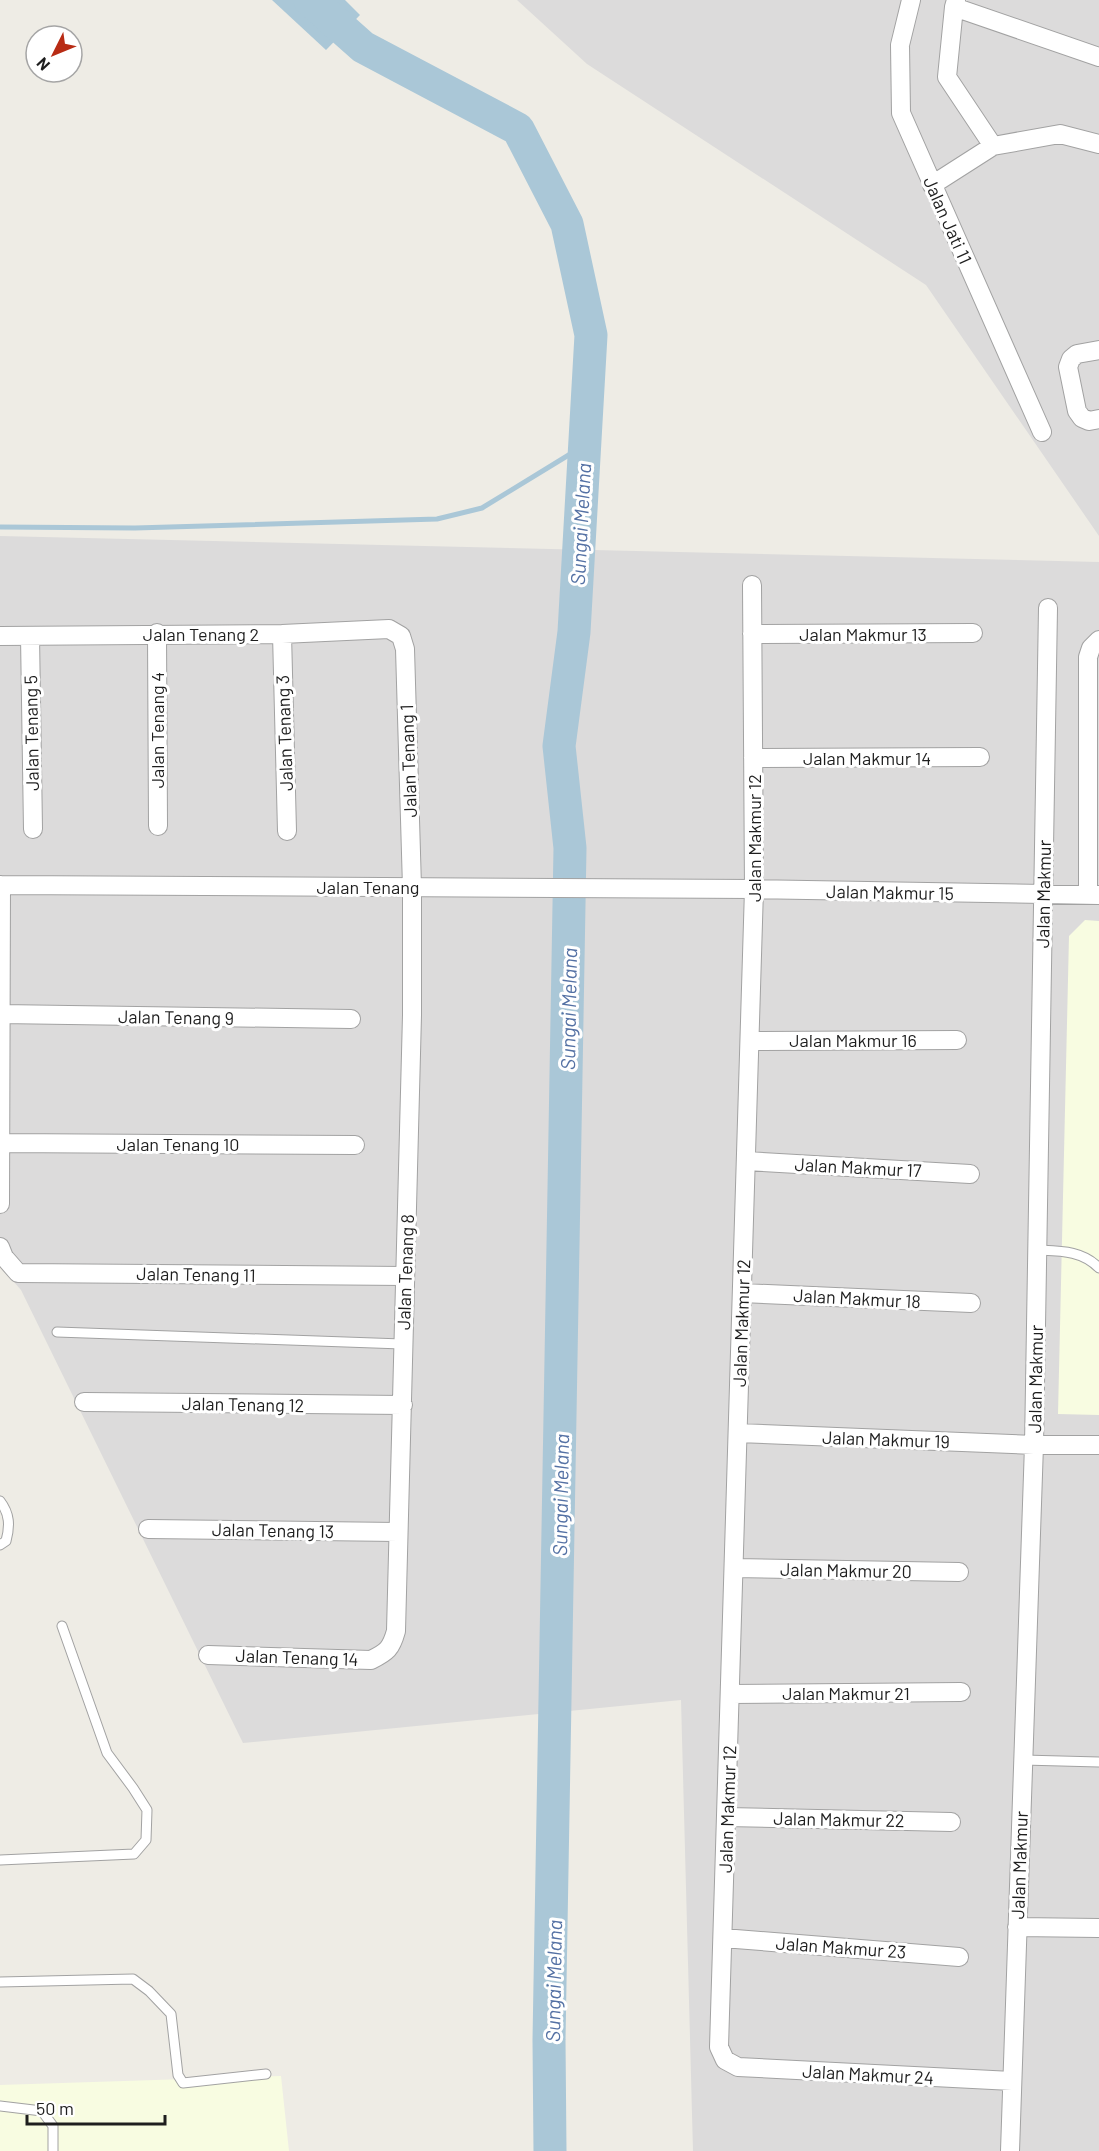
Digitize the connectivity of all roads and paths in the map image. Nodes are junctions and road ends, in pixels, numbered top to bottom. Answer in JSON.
{"nodes":[{"id":1,"x":911,"y":0,"type":"edge"},
{"id":2,"x":955,"y":4,"type":"edge"},
{"id":3,"x":1099,"y":57,"type":"edge"},
{"id":4,"x":1099,"y":144,"type":"edge"},
{"id":5,"x":993,"y":146,"type":"junction"},
{"id":6,"x":932,"y":185,"type":"junction"},
{"id":7,"x":1099,"y":350,"type":"edge"},
{"id":8,"x":1099,"y":419,"type":"edge"},
{"id":9,"x":1042,"y":432,"type":"dead end"},
{"id":10,"x":752,"y":585,"type":"dead end"},
{"id":11,"x":1048,"y":608,"type":"dead end"},
{"id":12,"x":157,"y":633,"type":"junction"},
{"id":13,"x":973,"y":633,"type":"dead end"},
{"id":14,"x":282,"y":634,"type":"junction"},
{"id":15,"x":752,"y":634,"type":"junction"},
{"id":16,"x":0,"y":636,"type":"edge"},
{"id":17,"x":30,"y":636,"type":"junction"},
{"id":18,"x":401,"y":636,"type":"joint"},
{"id":19,"x":1095,"y":644,"type":"edge"},
{"id":20,"x":980,"y":757,"type":"dead end"},
{"id":21,"x":753,"y":758,"type":"junction"},
{"id":22,"x":158,"y":826,"type":"dead end"},
{"id":23,"x":33,"y":829,"type":"dead end"},
{"id":24,"x":287,"y":831,"type":"dead end"},
{"id":25,"x":1,"y":885,"type":"edge"},
{"id":26,"x":411,"y":887,"type":"junction"},
{"id":27,"x":754,"y":889,"type":"junction"},
{"id":28,"x":736,"y":890,"type":"joint"},
{"id":29,"x":1043,"y":895,"type":"junction"},
{"id":30,"x":1094,"y":895,"type":"edge"},
{"id":31,"x":1,"y":1014,"type":"edge"},
{"id":32,"x":351,"y":1019,"type":"dead end"},
{"id":33,"x":957,"y":1040,"type":"dead end"},
{"id":34,"x":750,"y":1041,"type":"junction"},
{"id":35,"x":1,"y":1143,"type":"edge"},
{"id":36,"x":355,"y":1145,"type":"dead end"},
{"id":37,"x":746,"y":1161,"type":"junction"},
{"id":38,"x":970,"y":1174,"type":"dead end"},
{"id":39,"x":0,"y":1204,"type":"edge"},
{"id":40,"x":0,"y":1247,"type":"edge"},
{"id":41,"x":1037,"y":1250,"type":"junction"},
{"id":42,"x":1099,"y":1268,"type":"edge"},
{"id":43,"x":405,"y":1276,"type":"junction"},
{"id":44,"x":742,"y":1293,"type":"junction"},
{"id":45,"x":971,"y":1303,"type":"dead end"},
{"id":46,"x":57,"y":1332,"type":"dead end"},
{"id":47,"x":402,"y":1344,"type":"junction"},
{"id":48,"x":84,"y":1402,"type":"dead end"},
{"id":49,"x":403,"y":1405,"type":"junction"},
{"id":50,"x":738,"y":1433,"type":"junction"},
{"id":51,"x":1034,"y":1445,"type":"junction"},
{"id":52,"x":1099,"y":1445,"type":"edge"},
{"id":53,"x":0,"y":1501,"type":"edge"},
{"id":54,"x":148,"y":1529,"type":"dead end"},
{"id":55,"x":398,"y":1532,"type":"junction"},
{"id":56,"x":0,"y":1545,"type":"edge"},
{"id":57,"x":734,"y":1568,"type":"junction"},
{"id":58,"x":959,"y":1572,"type":"dead end"},
{"id":59,"x":62,"y":1626,"type":"dead end"},
{"id":60,"x":384,"y":1653,"type":"joint"},
{"id":61,"x":208,"y":1655,"type":"dead end"},
{"id":62,"x":962,"y":1692,"type":"dead end"},
{"id":63,"x":730,"y":1694,"type":"junction"},
{"id":64,"x":1023,"y":1760,"type":"junction"},
{"id":65,"x":1099,"y":1762,"type":"edge"},
{"id":66,"x":726,"y":1817,"type":"junction"},
{"id":67,"x":951,"y":1821,"type":"dead end"},
{"id":68,"x":0,"y":1860,"type":"edge"},
{"id":69,"x":1017,"y":1927,"type":"junction"},
{"id":70,"x":1099,"y":1928,"type":"edge"},
{"id":71,"x":723,"y":1938,"type":"junction"},
{"id":72,"x":959,"y":1957,"type":"dead end"},
{"id":73,"x":0,"y":1982,"type":"edge"},
{"id":74,"x":725,"y":2060,"type":"joint"},
{"id":75,"x":266,"y":2074,"type":"dead end"},
{"id":76,"x":1012,"y":2081,"type":"junction"},
{"id":77,"x":0,"y":2106,"type":"edge"},
{"id":78,"x":53,"y":2151,"type":"edge"},
{"id":79,"x":1010,"y":2151,"type":"edge"}],
"edges":[{"from":1,"to":6,"type":"street","name":"Jalan Jati 11"},
{"from":2,"to":3,"type":"street"},
{"from":2,"to":5,"type":"street"},
{"from":4,"to":5,"type":"street"},
{"from":5,"to":6,"type":"street"},
{"from":6,"to":9,"type":"street","name":"Jalan Jati 11"},
{"from":7,"to":8,"type":"street"},
{"from":10,"to":15,"type":"street","name":"Jalan Makmur 12"},
{"from":11,"to":29,"type":"street","name":"Jalan Makmur"},
{"from":12,"to":14,"type":"street","name":"Jalan Tenang 2"},
{"from":12,"to":17,"type":"street","name":"Jalan Tenang 2"},
{"from":12,"to":22,"type":"street","name":"Jalan Tenang 4"},
{"from":13,"to":15,"type":"street","name":"Jalan Makmur 13"},
{"from":14,"to":18,"type":"street","name":"Jalan Tenang 2"},
{"from":14,"to":24,"type":"street","name":"Jalan Tenang 3"},
{"from":15,"to":21,"type":"street","name":"Jalan Makmur 12"},
{"from":16,"to":17,"type":"street","name":"Jalan Tenang 2"},
{"from":17,"to":23,"type":"street","name":"Jalan Tenang 5"},
{"from":18,"to":26,"type":"street","name":"Jalan Tenang 1"},
{"from":19,"to":30,"type":"street"},
{"from":20,"to":21,"type":"street","name":"Jalan Makmur 14"},
{"from":21,"to":27,"type":"street","name":"Jalan Makmur 12"},
{"from":25,"to":26,"type":"street","name":"Jalan Tenang"},
{"from":25,"to":31,"type":"street"},
{"from":26,"to":28,"type":"street","name":"Jalan Tenang"},
{"from":26,"to":43,"type":"street","name":"Jalan Tenang 8"},
{"from":27,"to":28,"type":"street","name":"Jalan Makmur 15"},
{"from":27,"to":29,"type":"street","name":"Jalan Makmur 15"},
{"from":27,"to":34,"type":"street","name":"Jalan Makmur 12"},
{"from":29,"to":30,"type":"street","name":"Jalan Makmur 15"},
{"from":29,"to":41,"type":"street","name":"Jalan Makmur"},
{"from":31,"to":32,"type":"street","name":"Jalan Tenang 9"},
{"from":31,"to":35,"type":"street"},
{"from":33,"to":34,"type":"street","name":"Jalan Makmur 16"},
{"from":34,"to":37,"type":"street","name":"Jalan Makmur 12"},
{"from":35,"to":36,"type":"street","name":"Jalan Tenang 10"},
{"from":35,"to":39,"type":"street"},
{"from":37,"to":38,"type":"street","name":"Jalan Makmur 17"},
{"from":37,"to":44,"type":"street","name":"Jalan Makmur 12"},
{"from":40,"to":43,"type":"street","name":"Jalan Tenang 11"},
{"from":41,"to":42,"type":"lane"},
{"from":41,"to":51,"type":"street","name":"Jalan Makmur"},
{"from":43,"to":47,"type":"street","name":"Jalan Tenang 8"},
{"from":44,"to":45,"type":"street","name":"Jalan Makmur 18"},
{"from":44,"to":50,"type":"street","name":"Jalan Makmur 12"},
{"from":46,"to":47,"type":"lane"},
{"from":47,"to":49,"type":"street","name":"Jalan Tenang 8"},
{"from":48,"to":49,"type":"street","name":"Jalan Tenang 12"},
{"from":49,"to":55,"type":"street","name":"Jalan Tenang 8"},
{"from":50,"to":51,"type":"street","name":"Jalan Makmur 19"},
{"from":50,"to":57,"type":"street","name":"Jalan Makmur 12"},
{"from":51,"to":52,"type":"street","name":"Jalan Makmur 19"},
{"from":51,"to":64,"type":"street","name":"Jalan Makmur"},
{"from":53,"to":56,"type":"lane"},
{"from":54,"to":55,"type":"street","name":"Jalan Tenang 13"},
{"from":55,"to":60,"type":"street","name":"Jalan Tenang 8"},
{"from":57,"to":58,"type":"street","name":"Jalan Makmur 20"},
{"from":57,"to":63,"type":"street","name":"Jalan Makmur 12"},
{"from":59,"to":68,"type":"lane"},
{"from":60,"to":61,"type":"street","name":"Jalan Tenang 14"},
{"from":62,"to":63,"type":"street","name":"Jalan Makmur 21"},
{"from":63,"to":66,"type":"street","name":"Jalan Makmur 12"},
{"from":64,"to":65,"type":"lane"},
{"from":64,"to":69,"type":"street","name":"Jalan Makmur"},
{"from":66,"to":67,"type":"street","name":"Jalan Makmur 22"},
{"from":66,"to":71,"type":"street","name":"Jalan Makmur 12"},
{"from":69,"to":70,"type":"street"},
{"from":69,"to":76,"type":"street","name":"Jalan Makmur"},
{"from":71,"to":72,"type":"street","name":"Jalan Makmur 23"},
{"from":71,"to":74,"type":"street","name":"Jalan Makmur 12"},
{"from":73,"to":75,"type":"lane"},
{"from":74,"to":76,"type":"street","name":"Jalan Makmur 24"},
{"from":76,"to":79,"type":"street","name":"Jalan Makmur"},
{"from":77,"to":78,"type":"lane"}]}
